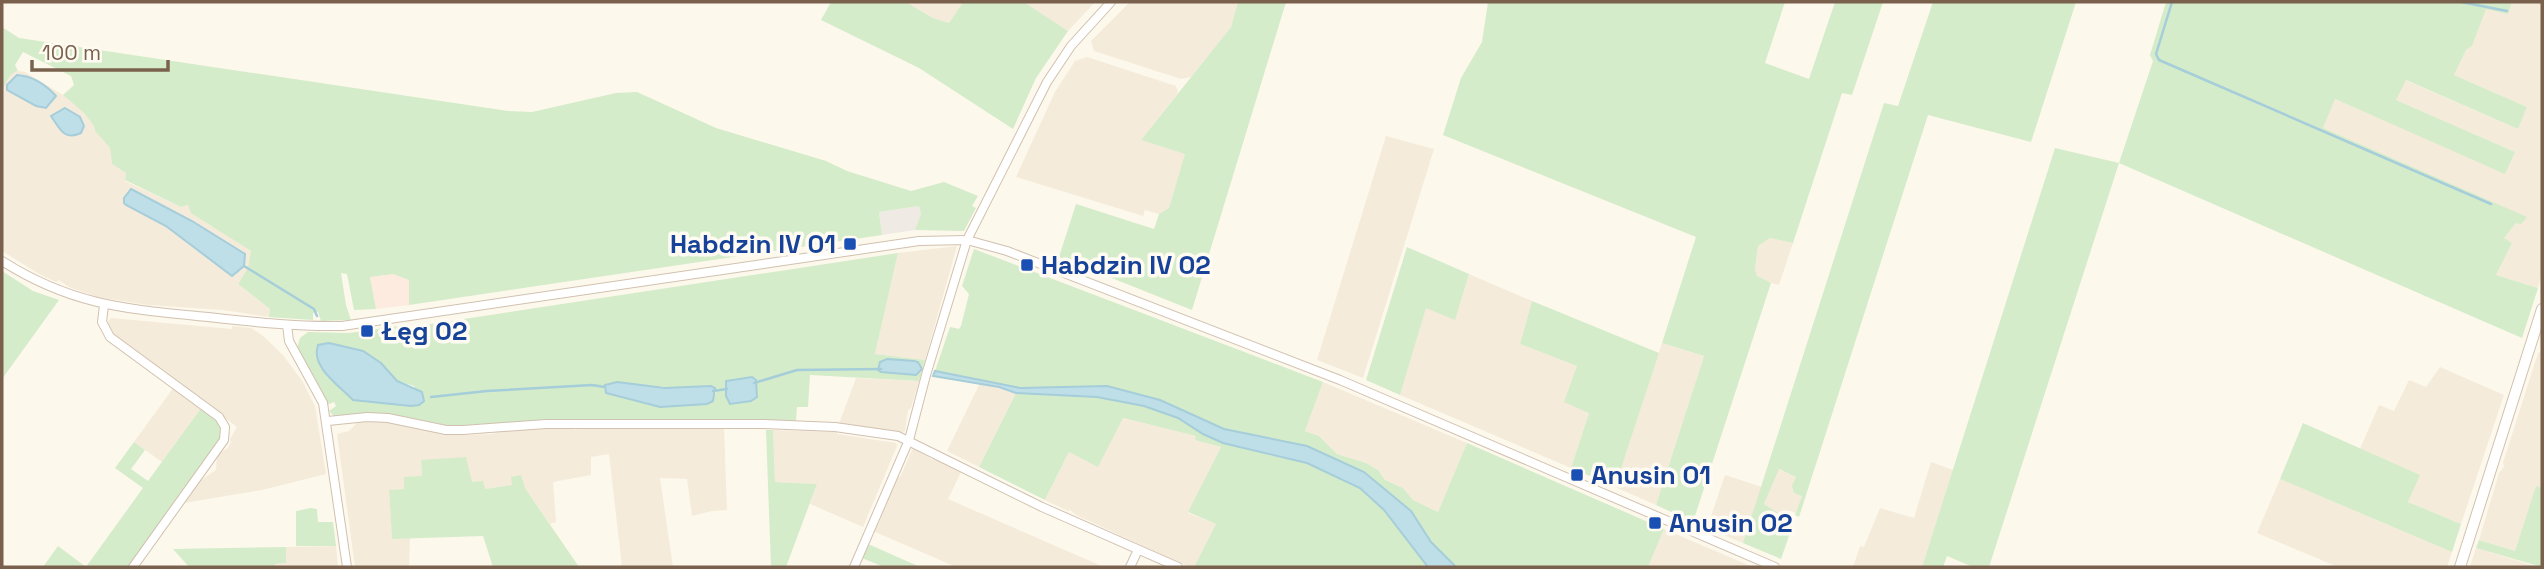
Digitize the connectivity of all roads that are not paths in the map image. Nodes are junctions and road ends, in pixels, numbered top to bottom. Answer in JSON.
{"nodes":[{"id":1,"x":1111,"y":2,"type":"edge"},
{"id":2,"x":967,"y":240,"type":"junction"},
{"id":3,"x":2,"y":261,"type":"edge"},
{"id":4,"x":104,"y":305,"type":"junction"},
{"id":5,"x":2542,"y":309,"type":"edge"},
{"id":6,"x":287,"y":325,"type":"junction"},
{"id":7,"x":327,"y":421,"type":"junction"},
{"id":8,"x":909,"y":440,"type":"junction"},
{"id":9,"x":1138,"y":550,"type":"junction"},
{"id":10,"x":133,"y":567,"type":"edge"},
{"id":11,"x":347,"y":567,"type":"edge"},
{"id":12,"x":854,"y":567,"type":"edge"},
{"id":13,"x":1130,"y":567,"type":"edge"},
{"id":14,"x":1178,"y":567,"type":"edge"},
{"id":15,"x":1775,"y":567,"type":"edge"},
{"id":16,"x":2459,"y":567,"type":"edge"}],
"edges":[{"from":1,"to":2,"type":"street"},
{"from":2,"to":6,"type":"street"},
{"from":2,"to":8,"type":"street"},
{"from":2,"to":15,"type":"street"},
{"from":3,"to":4,"type":"street"},
{"from":4,"to":6,"type":"street"},
{"from":4,"to":10,"type":"street"},
{"from":5,"to":16,"type":"street"},
{"from":6,"to":7,"type":"street"},
{"from":7,"to":8,"type":"street"},
{"from":7,"to":11,"type":"street"},
{"from":8,"to":9,"type":"street"},
{"from":8,"to":12,"type":"street"},
{"from":9,"to":13,"type":"street"},
{"from":9,"to":14,"type":"street"}]}
